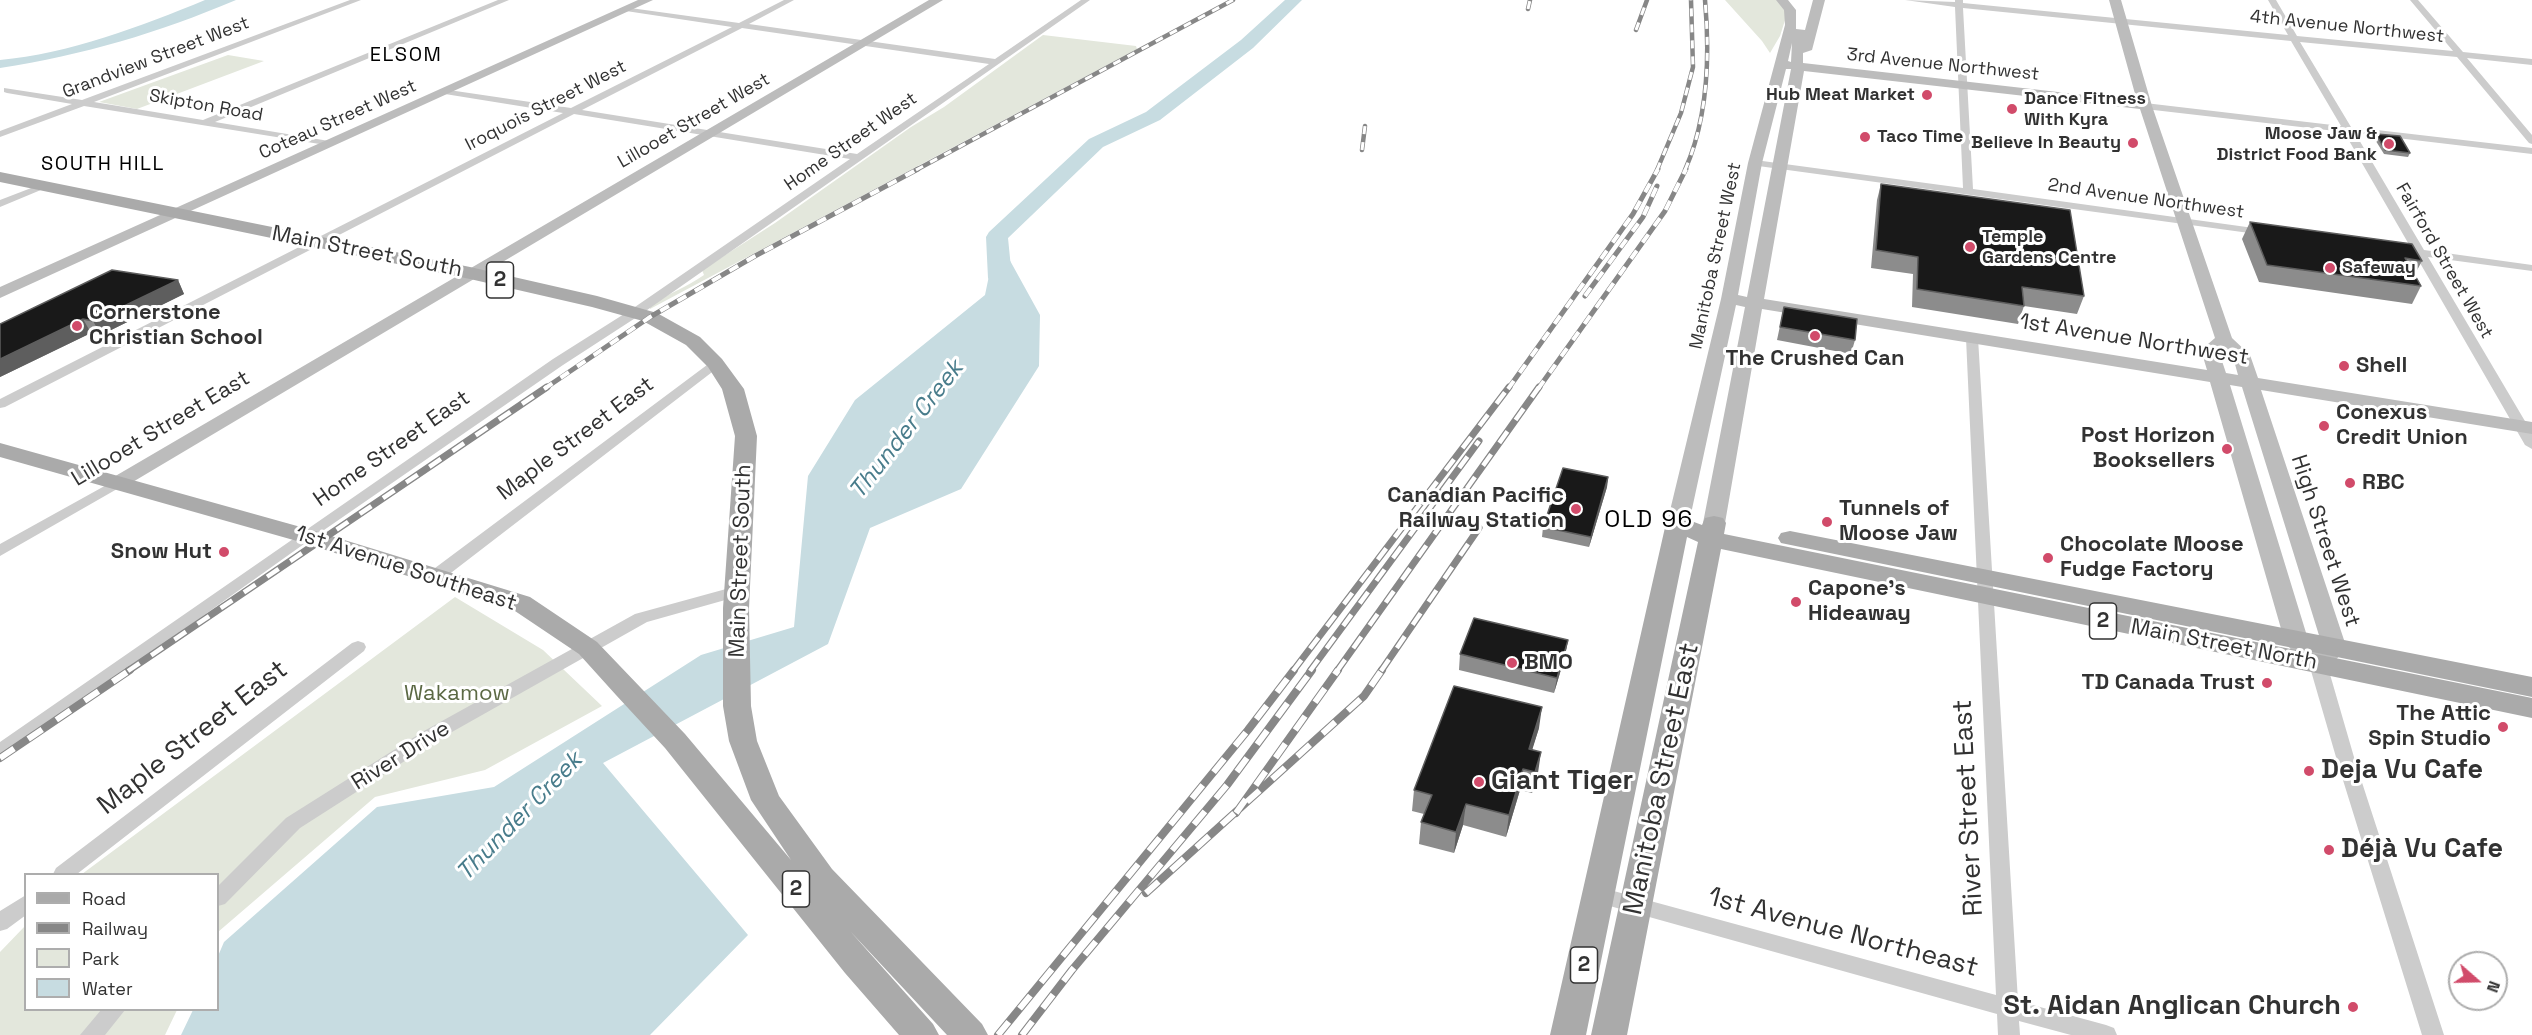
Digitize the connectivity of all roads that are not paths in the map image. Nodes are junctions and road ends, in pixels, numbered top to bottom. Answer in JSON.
{"nodes":[{"id":1,"x":357,"y":0,"type":"edge"},
{"id":2,"x":506,"y":0,"type":"edge"},
{"id":3,"x":647,"y":0,"type":"edge"},
{"id":4,"x":790,"y":0,"type":"edge"},
{"id":5,"x":937,"y":0,"type":"edge"},
{"id":6,"x":1086,"y":0,"type":"edge"},
{"id":7,"x":1782,"y":0,"type":"edge"},
{"id":8,"x":1792,"y":0,"type":"edge"},
{"id":9,"x":1819,"y":0,"type":"edge"},
{"id":10,"x":1909,"y":0,"type":"edge"},
{"id":11,"x":2115,"y":0,"type":"edge"},
{"id":12,"x":2272,"y":0,"type":"edge"},
{"id":13,"x":2414,"y":0,"type":"edge"},
{"id":14,"x":1960,"y":2,"type":"edge"},
{"id":15,"x":626,"y":9,"type":"junction"},
{"id":16,"x":2120,"y":20,"type":"junction"},
{"id":17,"x":740,"y":25,"type":"junction"},
{"id":18,"x":2294,"y":38,"type":"junction"},
{"id":19,"x":864,"y":43,"type":"junction"},
{"id":20,"x":2458,"y":55,"type":"junction"},
{"id":21,"x":996,"y":62,"type":"junction"},
{"id":22,"x":2532,"y":62,"type":"edge"},
{"id":23,"x":1780,"y":64,"type":"junction"},
{"id":24,"x":1798,"y":67,"type":"junction"},
{"id":25,"x":1964,"y":86,"type":"junction"},
{"id":26,"x":7,"y":90,"type":"dead end"},
{"id":27,"x":445,"y":91,"type":"junction"},
{"id":28,"x":87,"y":101,"type":"junction"},
{"id":29,"x":2145,"y":106,"type":"junction"},
{"id":30,"x":572,"y":112,"type":"junction"},
{"id":31,"x":206,"y":122,"type":"junction"},
{"id":32,"x":2348,"y":129,"type":"junction"},
{"id":33,"x":0,"y":134,"type":"edge"},
{"id":34,"x":705,"y":134,"type":"junction"},
{"id":35,"x":2532,"y":141,"type":"edge"},
{"id":36,"x":329,"y":144,"type":"junction"},
{"id":37,"x":2532,"y":151,"type":"edge"},
{"id":38,"x":858,"y":157,"type":"junction"},
{"id":39,"x":1755,"y":163,"type":"junction"},
{"id":40,"x":1780,"y":167,"type":"junction"},
{"id":41,"x":0,"y":177,"type":"edge"},
{"id":42,"x":43,"y":187,"type":"junction"},
{"id":43,"x":1968,"y":192,"type":"junction"},
{"id":44,"x":0,"y":204,"type":"edge"},
{"id":45,"x":176,"y":214,"type":"junction"},
{"id":46,"x":2186,"y":221,"type":"junction"},
{"id":47,"x":2277,"y":234,"type":"edge"},
{"id":48,"x":317,"y":242,"type":"junction"},
{"id":49,"x":2388,"y":249,"type":"edge"},
{"id":50,"x":2421,"y":253,"type":"junction"},
{"id":51,"x":2532,"y":268,"type":"edge"},
{"id":52,"x":470,"y":273,"type":"junction"},
{"id":53,"x":0,"y":293,"type":"edge"},
{"id":54,"x":1729,"y":299,"type":"junction"},
{"id":55,"x":1756,"y":303,"type":"junction"},
{"id":56,"x":636,"y":312,"type":"junction"},
{"id":57,"x":1972,"y":338,"type":"junction"},
{"id":58,"x":2224,"y":340,"type":"junction"},
{"id":59,"x":715,"y":363,"type":"junction"},
{"id":60,"x":2218,"y":378,"type":"junction"},
{"id":61,"x":2249,"y":382,"type":"junction"},
{"id":62,"x":0,"y":404,"type":"edge"},
{"id":63,"x":2526,"y":427,"type":"edge"},
{"id":64,"x":2532,"y":445,"type":"edge"},
{"id":65,"x":0,"y":450,"type":"edge"},
{"id":66,"x":119,"y":482,"type":"junction"},
{"id":67,"x":1678,"y":523,"type":"junction"},
{"id":68,"x":1713,"y":531,"type":"junction"},
{"id":69,"x":306,"y":536,"type":"junction"},
{"id":70,"x":0,"y":551,"type":"edge"},
{"id":71,"x":437,"y":575,"type":"junction"},
{"id":72,"x":1984,"y":587,"type":"junction"},
{"id":73,"x":737,"y":591,"type":"junction"},
{"id":74,"x":2296,"y":639,"type":"junction"},
{"id":75,"x":358,"y":647,"type":"dead end"},
{"id":76,"x":588,"y":648,"type":"junction"},
{"id":77,"x":2326,"y":655,"type":"junction"},
{"id":78,"x":2532,"y":687,"type":"edge"},
{"id":79,"x":2532,"y":708,"type":"edge"},
{"id":80,"x":0,"y":752,"type":"edge"},
{"id":81,"x":64,"y":873,"type":"edge"},
{"id":82,"x":1599,"y":895,"type":"junction"},
{"id":83,"x":219,"y":897,"type":"edge"},
{"id":84,"x":24,"y":905,"type":"edge"},
{"id":85,"x":1635,"y":905,"type":"junction"},
{"id":86,"x":0,"y":923,"type":"edge"},
{"id":87,"x":2007,"y":1008,"type":"junction"},
{"id":88,"x":113,"y":1011,"type":"edge"},
{"id":89,"x":91,"y":1035,"type":"edge"},
{"id":90,"x":921,"y":1035,"type":"edge"},
{"id":91,"x":970,"y":1035,"type":"edge"},
{"id":92,"x":1568,"y":1035,"type":"edge"},
{"id":93,"x":1609,"y":1035,"type":"edge"},
{"id":94,"x":2009,"y":1035,"type":"edge"},
{"id":95,"x":2106,"y":1035,"type":"edge"},
{"id":96,"x":2433,"y":1035,"type":"edge"}],
"edges":[{"from":1,"to":28,"type":"street","name":"Grandview Street West"},
{"from":2,"to":31,"type":"street"},
{"from":3,"to":15,"type":"main road","name":"Coteau Street West"},
{"from":4,"to":17,"type":"street","name":"Iroquois Street West"},
{"from":5,"to":19,"type":"main road","name":"Lillooet Street West"},
{"from":6,"to":21,"type":"street","name":"Home Street West"},
{"from":7,"to":23,"type":"main road","name":"Manitoba Street West"},
{"from":8,"to":24,"type":"main road","name":"Manitoba Street West"},
{"from":9,"to":24,"type":"main road"},
{"from":10,"to":14,"type":"street","name":"4th Avenue Northwest"},
{"from":11,"to":16,"type":"main road","name":"High Street West"},
{"from":12,"to":18,"type":"street","name":"Fairford Street West"},
{"from":13,"to":20,"type":"street"},
{"from":14,"to":16,"type":"street","name":"4th Avenue Northwest"},
{"from":14,"to":25,"type":"street"},
{"from":15,"to":17,"type":"street"},
{"from":15,"to":27,"type":"main road","name":"Coteau Street West"},
{"from":16,"to":18,"type":"street","name":"4th Avenue Northwest"},
{"from":16,"to":29,"type":"main road","name":"High Street West"},
{"from":17,"to":19,"type":"street"},
{"from":17,"to":30,"type":"street","name":"Iroquois Street West"},
{"from":18,"to":20,"type":"street","name":"4th Avenue Northwest"},
{"from":18,"to":32,"type":"street","name":"Fairford Street West"},
{"from":19,"to":21,"type":"street"},
{"from":19,"to":34,"type":"main road","name":"Lillooet Street West"},
{"from":20,"to":22,"type":"street","name":"4th Avenue Northwest"},
{"from":20,"to":35,"type":"street"},
{"from":21,"to":38,"type":"street","name":"Home Street West"},
{"from":23,"to":24,"type":"main road","name":"3rd Avenue Northwest"},
{"from":23,"to":39,"type":"main road","name":"Manitoba Street West"},
{"from":24,"to":25,"type":"main road","name":"3rd Avenue Northwest"},
{"from":24,"to":40,"type":"main road","name":"Manitoba Street West"},
{"from":25,"to":29,"type":"main road","name":"3rd Avenue Northwest"},
{"from":25,"to":43,"type":"street"},
{"from":26,"to":28,"type":"street","name":"Skipton Road"},
{"from":27,"to":30,"type":"street"},
{"from":27,"to":36,"type":"main road","name":"Coteau Street West"},
{"from":28,"to":31,"type":"street","name":"Skipton Road"},
{"from":28,"to":33,"type":"street","name":"Grandview Street West"},
{"from":29,"to":32,"type":"street","name":"3rd Avenue Northwest"},
{"from":29,"to":46,"type":"main road","name":"High Street West"},
{"from":30,"to":34,"type":"street"},
{"from":30,"to":48,"type":"street","name":"Iroquois Street West"},
{"from":31,"to":36,"type":"street","name":"Skipton Road"},
{"from":32,"to":37,"type":"street","name":"3rd Avenue Northwest"},
{"from":32,"to":50,"type":"street","name":"Fairford Street West"},
{"from":34,"to":38,"type":"street"},
{"from":34,"to":52,"type":"main road","name":"Lillooet Street West"},
{"from":36,"to":45,"type":"main road","name":"Coteau Street West"},
{"from":38,"to":56,"type":"street","name":"Home Street West"},
{"from":39,"to":40,"type":"street","name":"2nd Avenue Northwest"},
{"from":39,"to":54,"type":"main road","name":"Manitoba Street West"},
{"from":40,"to":43,"type":"street","name":"2nd Avenue Northwest"},
{"from":40,"to":55,"type":"main road","name":"Manitoba Street West"},
{"from":41,"to":42,"type":"main road","name":"Main Street South","number":"2"},
{"from":42,"to":44,"type":"street"},
{"from":42,"to":45,"type":"main road","name":"Main Street South","number":"2"},
{"from":43,"to":46,"type":"street","name":"2nd Avenue Northwest"},
{"from":45,"to":48,"type":"main road","name":"Main Street South","number":"2"},
{"from":45,"to":53,"type":"main road","name":"Coteau Street West"},
{"from":46,"to":47,"type":"street","name":"2nd Avenue Northwest"},
{"from":46,"to":58,"type":"main road","name":"High Street West"},
{"from":48,"to":52,"type":"main road","name":"Main Street South","number":"2"},
{"from":48,"to":62,"type":"street","name":"Iroquois Street West"},
{"from":49,"to":50,"type":"street"},
{"from":50,"to":51,"type":"street"},
{"from":50,"to":63,"type":"street","name":"Fairford Street West"},
{"from":52,"to":56,"type":"main road","name":"Main Street South","number":"2"},
{"from":52,"to":66,"type":"main road","name":"Lillooet Street East"},
{"from":54,"to":55,"type":"main road","name":"1st Avenue Northwest"},
{"from":54,"to":67,"type":"main road","name":"Manitoba Street West"},
{"from":55,"to":57,"type":"main road","name":"1st Avenue Northwest"},
{"from":55,"to":68,"type":"main road","name":"Manitoba Street West"},
{"from":56,"to":59,"type":"main road","name":"Main Street South","number":"2"},
{"from":56,"to":69,"type":"street","name":"Home Street East"},
{"from":57,"to":60,"type":"main road","name":"1st Avenue Northwest"},
{"from":57,"to":72,"type":"street","name":"River Street East"},
{"from":58,"to":60,"type":"main road"},
{"from":58,"to":61,"type":"main road","name":"High Street West"},
{"from":59,"to":71,"type":"street","name":"Maple Street East"},
{"from":59,"to":73,"type":"main road","name":"Main Street South","number":"2"},
{"from":60,"to":61,"type":"main road","name":"1st Avenue Northwest"},
{"from":60,"to":74,"type":"main road"},
{"from":61,"to":63,"type":"main road","name":"1st Avenue Northwest"},
{"from":61,"to":77,"type":"main road","name":"High Street West"},
{"from":63,"to":64,"type":"street","name":"Fairford Street West"},
{"from":65,"to":66,"type":"main road","name":"1st Avenue Southeast","number":"2"},
{"from":66,"to":69,"type":"main road","name":"1st Avenue Southeast","number":"2"},
{"from":66,"to":70,"type":"street","name":"Lillooet Street East"},
{"from":67,"to":68,"type":"main road","name":"Main Street North","number":"2"},
{"from":67,"to":82,"type":"main road","name":"Manitoba Street East"},
{"from":68,"to":72,"type":"main road","name":"Main Street North","number":"2"},
{"from":68,"to":85,"type":"main road","name":"Manitoba Street East","number":"2"},
{"from":69,"to":71,"type":"main road","name":"1st Avenue Southeast","number":"2"},
{"from":69,"to":80,"type":"street","name":"Home Street East"},
{"from":71,"to":76,"type":"main road","name":"1st Avenue Southeast","number":"2"},
{"from":72,"to":74,"type":"main road","name":"Main Street North","number":"2"},
{"from":72,"to":77,"type":"main road","name":"Main Street North","number":"2"},
{"from":72,"to":87,"type":"street","name":"River Street East"},
{"from":73,"to":76,"type":"street","name":"River Drive"},
{"from":73,"to":91,"type":"main road","name":"Main Street South","number":"2"},
{"from":74,"to":77,"type":"main road","name":"Main Street North","number":"2"},
{"from":75,"to":81,"type":"street","name":"Maple Street East"},
{"from":76,"to":83,"type":"street","name":"River Drive"},
{"from":76,"to":90,"type":"main road","name":"1st Avenue Southeast","number":"2"},
{"from":77,"to":78,"type":"main road","name":"Main Street North","number":"2"},
{"from":77,"to":79,"type":"main road","name":"Main Street North","number":"2"},
{"from":77,"to":96,"type":"street"},
{"from":82,"to":85,"type":"street","name":"1st Avenue Northeast"},
{"from":82,"to":92,"type":"main road","name":"Manitoba Street East","number":"2"},
{"from":84,"to":86,"type":"street"},
{"from":85,"to":87,"type":"street","name":"1st Avenue Northeast"},
{"from":85,"to":93,"type":"main road","name":"Manitoba Street East","number":"2"},
{"from":87,"to":94,"type":"street","name":"River Street East"},
{"from":87,"to":95,"type":"street","name":"1st Avenue Northeast"},
{"from":88,"to":89,"type":"street"}]}
